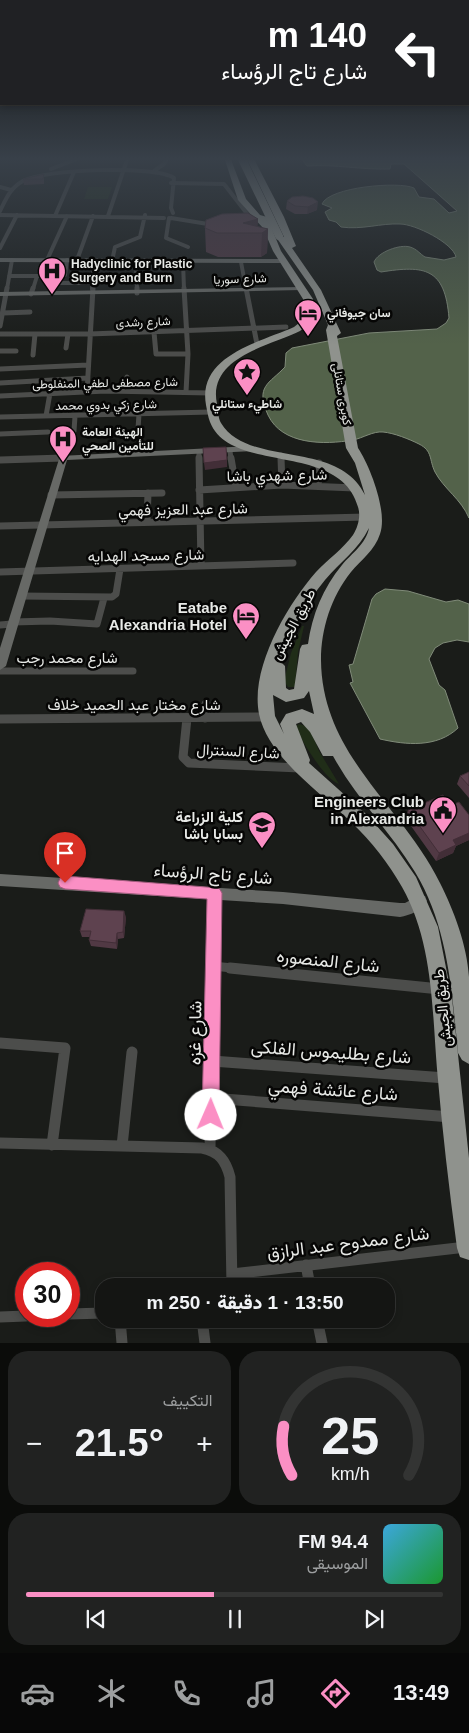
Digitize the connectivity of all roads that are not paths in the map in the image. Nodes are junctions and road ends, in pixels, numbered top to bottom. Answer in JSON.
{"nodes":[{"id":1,"x":15,"y":220,"type":"edge"},
{"id":2,"x":65,"y":220,"type":"edge"},
{"id":3,"x":92,"y":220,"type":"edge"},
{"id":4,"x":144,"y":220,"type":"edge"},
{"id":5,"x":168,"y":220,"type":"edge"},
{"id":6,"x":194,"y":220,"type":"edge"},
{"id":7,"x":259,"y":220,"type":"joint"},
{"id":8,"x":270,"y":220,"type":"edge"},
{"id":9,"x":281,"y":220,"type":"edge"},
{"id":10,"x":218,"y":226,"type":"edge"},
{"id":11,"x":249,"y":226,"type":"edge"},
{"id":12,"x":188,"y":247,"type":"dead end"},
{"id":13,"x":0,"y":248,"type":"edge"},
{"id":14,"x":288,"y":258,"type":"junction"},
{"id":15,"x":0,"y":260,"type":"edge"},
{"id":16,"x":12,"y":260,"type":"junction"},
{"id":17,"x":47,"y":260,"type":"junction"},
{"id":18,"x":67,"y":260,"type":"junction"},
{"id":19,"x":77,"y":260,"type":"junction"},
{"id":20,"x":94,"y":260,"type":"junction"},
{"id":21,"x":112,"y":261,"type":"junction"},
{"id":22,"x":183,"y":262,"type":"junction"},
{"id":23,"x":241,"y":262,"type":"junction"},
{"id":24,"x":136,"y":268,"type":"dead end"},
{"id":25,"x":65,"y":275,"type":"dead end"},
{"id":26,"x":10,"y":276,"type":"junction"},
{"id":27,"x":37,"y":276,"type":"junction"},
{"id":28,"x":57,"y":276,"type":"dead end"},
{"id":29,"x":53,"y":283,"type":"dead end"},
{"id":30,"x":92,"y":283,"type":"junction"},
{"id":31,"x":301,"y":288,"type":"junction"},
{"id":32,"x":246,"y":290,"type":"junction"},
{"id":33,"x":186,"y":292,"type":"junction"},
{"id":34,"x":138,"y":293,"type":"junction"},
{"id":35,"x":3,"y":294,"type":"edge"},
{"id":36,"x":31,"y":294,"type":"junction"},
{"id":37,"x":92,"y":294,"type":"junction"},
{"id":38,"x":30,"y":312,"type":"dead end"},
{"id":39,"x":3,"y":313,"type":"junction"},
{"id":40,"x":1,"y":319,"type":"edge"},
{"id":41,"x":0,"y":326,"type":"edge"},
{"id":42,"x":304,"y":326,"type":"junction"},
{"id":43,"x":254,"y":328,"type":"junction"},
{"id":44,"x":333,"y":328,"type":"junction"},
{"id":45,"x":187,"y":330,"type":"junction"},
{"id":46,"x":154,"y":332,"type":"junction"},
{"id":47,"x":0,"y":334,"type":"edge"},
{"id":48,"x":35,"y":334,"type":"junction"},
{"id":49,"x":68,"y":334,"type":"junction"},
{"id":50,"x":89,"y":334,"type":"junction"},
{"id":51,"x":257,"y":344,"type":"junction"},
{"id":52,"x":66,"y":348,"type":"dead end"},
{"id":53,"x":0,"y":351,"type":"edge"},
{"id":54,"x":16,"y":351,"type":"dead end"},
{"id":55,"x":188,"y":354,"type":"junction"},
{"id":56,"x":33,"y":355,"type":"dead end"},
{"id":57,"x":88,"y":365,"type":"junction"},
{"id":58,"x":0,"y":369,"type":"edge"},
{"id":59,"x":127,"y":377,"type":"dead end"},
{"id":60,"x":88,"y":378,"type":"junction"},
{"id":61,"x":0,"y":383,"type":"edge"},
{"id":62,"x":126,"y":391,"type":"junction"},
{"id":63,"x":87,"y":392,"type":"junction"},
{"id":64,"x":186,"y":392,"type":"junction"},
{"id":65,"x":210,"y":392,"type":"junction"},
{"id":66,"x":50,"y":393,"type":"junction"},
{"id":67,"x":0,"y":396,"type":"edge"},
{"id":68,"x":212,"y":412,"type":"junction"},
{"id":69,"x":139,"y":414,"type":"junction"},
{"id":70,"x":46,"y":416,"type":"junction"},
{"id":71,"x":75,"y":416,"type":"junction"},
{"id":72,"x":0,"y":417,"type":"edge"},
{"id":73,"x":138,"y":429,"type":"dead end"},
{"id":74,"x":74,"y":431,"type":"dead end"},
{"id":75,"x":48,"y":432,"type":"dead end"},
{"id":76,"x":0,"y":434,"type":"edge"},
{"id":77,"x":251,"y":449,"type":"junction"},
{"id":78,"x":230,"y":451,"type":"junction"},
{"id":79,"x":199,"y":453,"type":"junction"},
{"id":80,"x":281,"y":455,"type":"junction"},
{"id":81,"x":358,"y":457,"type":"joint"},
{"id":82,"x":63,"y":458,"type":"junction"},
{"id":83,"x":0,"y":460,"type":"edge"},
{"id":84,"x":319,"y":463,"type":"junction"},
{"id":85,"x":282,"y":485,"type":"junction"},
{"id":86,"x":318,"y":486,"type":"junction"},
{"id":87,"x":236,"y":487,"type":"junction"},
{"id":88,"x":355,"y":488,"type":"junction"},
{"id":89,"x":200,"y":490,"type":"junction"},
{"id":90,"x":148,"y":493,"type":"junction"},
{"id":91,"x":162,"y":493,"type":"dead end"},
{"id":92,"x":51,"y":495,"type":"junction"},
{"id":93,"x":366,"y":517,"type":"junction"},
{"id":94,"x":200,"y":521,"type":"junction"},
{"id":95,"x":148,"y":522,"type":"junction"},
{"id":96,"x":42,"y":525,"type":"junction"},
{"id":97,"x":0,"y":526,"type":"edge"},
{"id":98,"x":293,"y":563,"type":"dead end"},
{"id":99,"x":201,"y":566,"type":"junction"},
{"id":100,"x":120,"y":569,"type":"junction"},
{"id":101,"x":28,"y":571,"type":"junction"},
{"id":102,"x":0,"y":572,"type":"edge"},
{"id":103,"x":21,"y":596,"type":"junction"},
{"id":104,"x":104,"y":598,"type":"junction"},
{"id":105,"x":13,"y":623,"type":"junction"},
{"id":106,"x":0,"y":625,"type":"edge"},
{"id":107,"x":317,"y":628,"type":"junction"},
{"id":108,"x":275,"y":652,"type":"junction"},
{"id":109,"x":2,"y":654,"type":"edge"},
{"id":110,"x":0,"y":666,"type":"edge"},
{"id":111,"x":0,"y":671,"type":"edge"},
{"id":112,"x":134,"y":671,"type":"dead end"},
{"id":113,"x":206,"y":704,"type":"dead end"},
{"id":114,"x":268,"y":717,"type":"junction"},
{"id":115,"x":187,"y":718,"type":"junction"},
{"id":116,"x":205,"y":718,"type":"junction"},
{"id":117,"x":0,"y":719,"type":"edge"},
{"id":118,"x":305,"y":768,"type":"junction"},
{"id":119,"x":349,"y":772,"type":"junction"},
{"id":120,"x":0,"y":880,"type":"edge"},
{"id":121,"x":214,"y":893,"type":"junction"},
{"id":122,"x":420,"y":901,"type":"junction"},
{"id":123,"x":213,"y":966,"type":"junction"},
{"id":124,"x":440,"y":989,"type":"junction"},
{"id":125,"x":0,"y":1043,"type":"edge"},
{"id":126,"x":132,"y":1052,"type":"dead end"},
{"id":127,"x":469,"y":1053,"type":"edge"},
{"id":128,"x":212,"y":1061,"type":"junction"},
{"id":129,"x":449,"y":1078,"type":"junction"},
{"id":130,"x":211,"y":1098,"type":"junction"},
{"id":131,"x":453,"y":1117,"type":"junction"},
{"id":132,"x":0,"y":1143,"type":"edge"},
{"id":133,"x":52,"y":1145,"type":"junction"},
{"id":134,"x":122,"y":1146,"type":"junction"},
{"id":135,"x":210,"y":1149,"type":"junction"},
{"id":136,"x":469,"y":1247,"type":"edge"},
{"id":137,"x":306,"y":1266,"type":"junction"},
{"id":138,"x":232,"y":1278,"type":"edge"},
{"id":139,"x":243,"y":1278,"type":"edge"},
{"id":140,"x":308,"y":1278,"type":"edge"},
{"id":141,"x":95,"y":1313,"type":"edge"},
{"id":142,"x":80,"y":1314,"type":"edge"},
{"id":143,"x":15,"y":1316,"type":"edge"},
{"id":144,"x":0,"y":1317,"type":"edge"},
{"id":145,"x":121,"y":1328,"type":"edge"},
{"id":146,"x":203,"y":1328,"type":"edge"},
{"id":147,"x":319,"y":1328,"type":"edge"},
{"id":148,"x":122,"y":1343,"type":"edge"},
{"id":149,"x":205,"y":1343,"type":"edge"},
{"id":150,"x":322,"y":1343,"type":"edge"}],
"edges":[{"from":1,"to":13,"type":"street"},
{"from":2,"to":17,"type":"street"},
{"from":3,"to":19,"type":"street"},
{"from":4,"to":21,"type":"street"},
{"from":5,"to":12,"type":"street"},
{"from":6,"to":10,"type":"street"},
{"from":7,"to":11,"type":"street"},
{"from":7,"to":14,"type":"highway"},
{"from":8,"to":14,"type":"highway","bridge":true},
{"from":9,"to":14,"type":"highway"},
{"from":14,"to":23,"type":"street"},
{"from":14,"to":31,"type":"highway"},
{"from":14,"to":44,"type":"highway"},
{"from":15,"to":16,"type":"street"},
{"from":16,"to":17,"type":"street"},
{"from":16,"to":26,"type":"street"},
{"from":17,"to":18,"type":"street"},
{"from":18,"to":19,"type":"street"},
{"from":18,"to":25,"type":"street"},
{"from":19,"to":20,"type":"street"},
{"from":20,"to":21,"type":"street"},
{"from":20,"to":30,"type":"street"},
{"from":21,"to":22,"type":"street"},
{"from":22,"to":23,"type":"street"},
{"from":22,"to":33,"type":"street"},
{"from":23,"to":32,"type":"street"},
{"from":24,"to":34,"type":"street"},
{"from":26,"to":27,"type":"street"},
{"from":26,"to":35,"type":"street"},
{"from":27,"to":28,"type":"street"},
{"from":27,"to":36,"type":"street"},
{"from":29,"to":30,"type":"street"},
{"from":30,"to":37,"type":"street"},
{"from":31,"to":32,"type":"street","name":"شارع سوريا"},
{"from":31,"to":42,"type":"highway"},
{"from":32,"to":33,"type":"street","name":"شارع سوريا"},
{"from":32,"to":43,"type":"street"},
{"from":33,"to":34,"type":"street","name":"شارع سوريا"},
{"from":33,"to":45,"type":"street"},
{"from":34,"to":37,"type":"street","name":"شارع سوريا"},
{"from":35,"to":36,"type":"street","name":"شارع سوريا"},
{"from":35,"to":39,"type":"street"},
{"from":36,"to":37,"type":"street","name":"شارع سوريا"},
{"from":37,"to":50,"type":"street"},
{"from":38,"to":39,"type":"street"},
{"from":39,"to":40,"type":"street"},
{"from":40,"to":41,"type":"street"},
{"from":42,"to":43,"type":"street","name":"شارع رشدى"},
{"from":42,"to":44,"type":"highway"},
{"from":42,"to":51,"type":"highway"},
{"from":43,"to":45,"type":"street","name":"شارع رشدى"},
{"from":43,"to":51,"type":"street"},
{"from":44,"to":81,"type":"highway","name":"كوبرى ستانلى"},
{"from":45,"to":46,"type":"street","name":"شارع رشدى"},
{"from":45,"to":55,"type":"street"},
{"from":46,"to":50,"type":"street","name":"شارع رشدى"},
{"from":46,"to":55,"type":"street"},
{"from":47,"to":48,"type":"street","name":"شارع رشدى"},
{"from":48,"to":49,"type":"street","name":"شارع رشدى"},
{"from":48,"to":56,"type":"street"},
{"from":49,"to":50,"type":"street","name":"شارع رشدى"},
{"from":49,"to":52,"type":"street"},
{"from":50,"to":57,"type":"street"},
{"from":51,"to":65,"type":"highway"},
{"from":53,"to":54,"type":"street"},
{"from":55,"to":64,"type":"street"},
{"from":57,"to":58,"type":"street"},
{"from":57,"to":60,"type":"street"},
{"from":59,"to":62,"type":"street"},
{"from":60,"to":61,"type":"street"},
{"from":60,"to":63,"type":"street"},
{"from":62,"to":63,"type":"street","name":"شارع مصطفى لطفي المنفلوطى"},
{"from":62,"to":64,"type":"street","name":"شارع مصطفى لطفي المنفلوطى"},
{"from":63,"to":66,"type":"street","name":"شارع مصطفى لطفي المنفلوطى"},
{"from":64,"to":65,"type":"street","name":"شارع مصطفى لطفي المنفلوطى"},
{"from":65,"to":68,"type":"highway"},
{"from":66,"to":67,"type":"street","name":"شارع مصطفى لطفي المنفلوطى"},
{"from":66,"to":70,"type":"street"},
{"from":68,"to":69,"type":"street","name":"شارع زكي بدوي محمد"},
{"from":68,"to":77,"type":"highway"},
{"from":69,"to":71,"type":"street","name":"شارع زكي بدوي محمد"},
{"from":69,"to":73,"type":"street"},
{"from":70,"to":71,"type":"street","name":"شارع زكي بدوي محمد"},
{"from":70,"to":72,"type":"street","name":"شارع زكي بدوي محمد"},
{"from":71,"to":74,"type":"street"},
{"from":75,"to":76,"type":"street"},
{"from":77,"to":78,"type":"street"},
{"from":77,"to":80,"type":"highway"},
{"from":78,"to":79,"type":"street"},
{"from":78,"to":87,"type":"street"},
{"from":79,"to":82,"type":"street"},
{"from":79,"to":89,"type":"street"},
{"from":80,"to":84,"type":"highway"},
{"from":80,"to":85,"type":"street"},
{"from":81,"to":107,"type":"highway","name":"طريق الجيش"},
{"from":82,"to":83,"type":"street"},
{"from":82,"to":92,"type":"street"},
{"from":84,"to":86,"type":"street"},
{"from":84,"to":88,"type":"highway"},
{"from":85,"to":86,"type":"street","name":"شارع شهدي باشا"},
{"from":85,"to":87,"type":"street","name":"شارع شهدي باشا"},
{"from":86,"to":88,"type":"street","name":"شارع شهدي باشا"},
{"from":87,"to":89,"type":"street","name":"شارع شهدي باشا"},
{"from":88,"to":93,"type":"highway"},
{"from":89,"to":94,"type":"street"},
{"from":90,"to":91,"type":"street"},
{"from":90,"to":92,"type":"street"},
{"from":90,"to":95,"type":"street"},
{"from":92,"to":96,"type":"street"},
{"from":93,"to":94,"type":"street","name":"شارع عبد العزيز فهمي"},
{"from":93,"to":108,"type":"highway","name":"طريق الجيش"},
{"from":94,"to":95,"type":"street","name":"شارع عبد العزيز فهمي"},
{"from":94,"to":99,"type":"street"},
{"from":95,"to":96,"type":"street","name":"شارع عبد العزيز فهمي"},
{"from":96,"to":97,"type":"street","name":"شارع عبد العزيز فهمي"},
{"from":96,"to":101,"type":"street"},
{"from":98,"to":99,"type":"street","name":"شارع مسجد الهدايه"},
{"from":99,"to":100,"type":"street","name":"شارع مسجد الهدايه"},
{"from":100,"to":101,"type":"street","name":"شارع مسجد الهدايه"},
{"from":100,"to":104,"type":"street"},
{"from":101,"to":102,"type":"street","name":"شارع مسجد الهدايه"},
{"from":101,"to":103,"type":"street"},
{"from":103,"to":104,"type":"street"},
{"from":103,"to":105,"type":"street"},
{"from":104,"to":105,"type":"street"},
{"from":105,"to":106,"type":"street"},
{"from":105,"to":109,"type":"street"},
{"from":107,"to":108,"type":"highway"},
{"from":107,"to":119,"type":"highway","name":"طريق الجيش"},
{"from":108,"to":114,"type":"highway","name":"طريق الجيش"},
{"from":109,"to":110,"type":"street"},
{"from":111,"to":112,"type":"street","name":"شارع محمد رجب"},
{"from":113,"to":116,"type":"street"},
{"from":114,"to":116,"type":"street","name":"شارع مختار عبد الحميد خلاف"},
{"from":114,"to":118,"type":"highway","name":"طريق الجيش"},
{"from":115,"to":116,"type":"street","name":"شارع مختار عبد الحميد خلاف"},
{"from":115,"to":117,"type":"street","name":"شارع مختار عبد الحميد خلاف"},
{"from":115,"to":118,"type":"street","name":"شارع السنترال"},
{"from":118,"to":119,"type":"highway"},
{"from":118,"to":122,"type":"highway","name":"طريق الجيش"},
{"from":119,"to":127,"type":"highway","name":"طريق الجيش"},
{"from":120,"to":121,"type":"street","name":"شارع تاج الرؤساء"},
{"from":121,"to":122,"type":"street","name":"شارع تاج الرؤساء"},
{"from":121,"to":123,"type":"street","name":"شارع غزه"},
{"from":122,"to":124,"type":"highway","name":"طريق الجيش"},
{"from":123,"to":124,"type":"street","name":"شارع المنصوره"},
{"from":123,"to":128,"type":"street","name":"شارع غزه"},
{"from":124,"to":129,"type":"highway","name":"طريق الجيش"},
{"from":125,"to":133,"type":"street"},
{"from":126,"to":134,"type":"street"},
{"from":128,"to":129,"type":"street","name":"شارع بطليموس الفلكى"},
{"from":128,"to":130,"type":"street","name":"شارع غزه"},
{"from":129,"to":131,"type":"highway","name":"طريق الجيش"},
{"from":130,"to":131,"type":"street","name":"شارع عائشة فهمي"},
{"from":130,"to":135,"type":"street","name":"شارع غزه"},
{"from":131,"to":136,"type":"highway","name":"طريق الجيش"},
{"from":132,"to":133,"type":"street"},
{"from":133,"to":134,"type":"street"},
{"from":134,"to":135,"type":"street"},
{"from":135,"to":138,"type":"street"},
{"from":136,"to":137,"type":"street","name":"شارع ممدوح عبد الرازق"},
{"from":137,"to":139,"type":"street","name":"شارع ممدوح عبد الرازق"},
{"from":137,"to":140,"type":"street"},
{"from":141,"to":142,"type":"street"},
{"from":143,"to":144,"type":"street"},
{"from":145,"to":148,"type":"street"},
{"from":146,"to":149,"type":"street"},
{"from":147,"to":150,"type":"street"}]}
